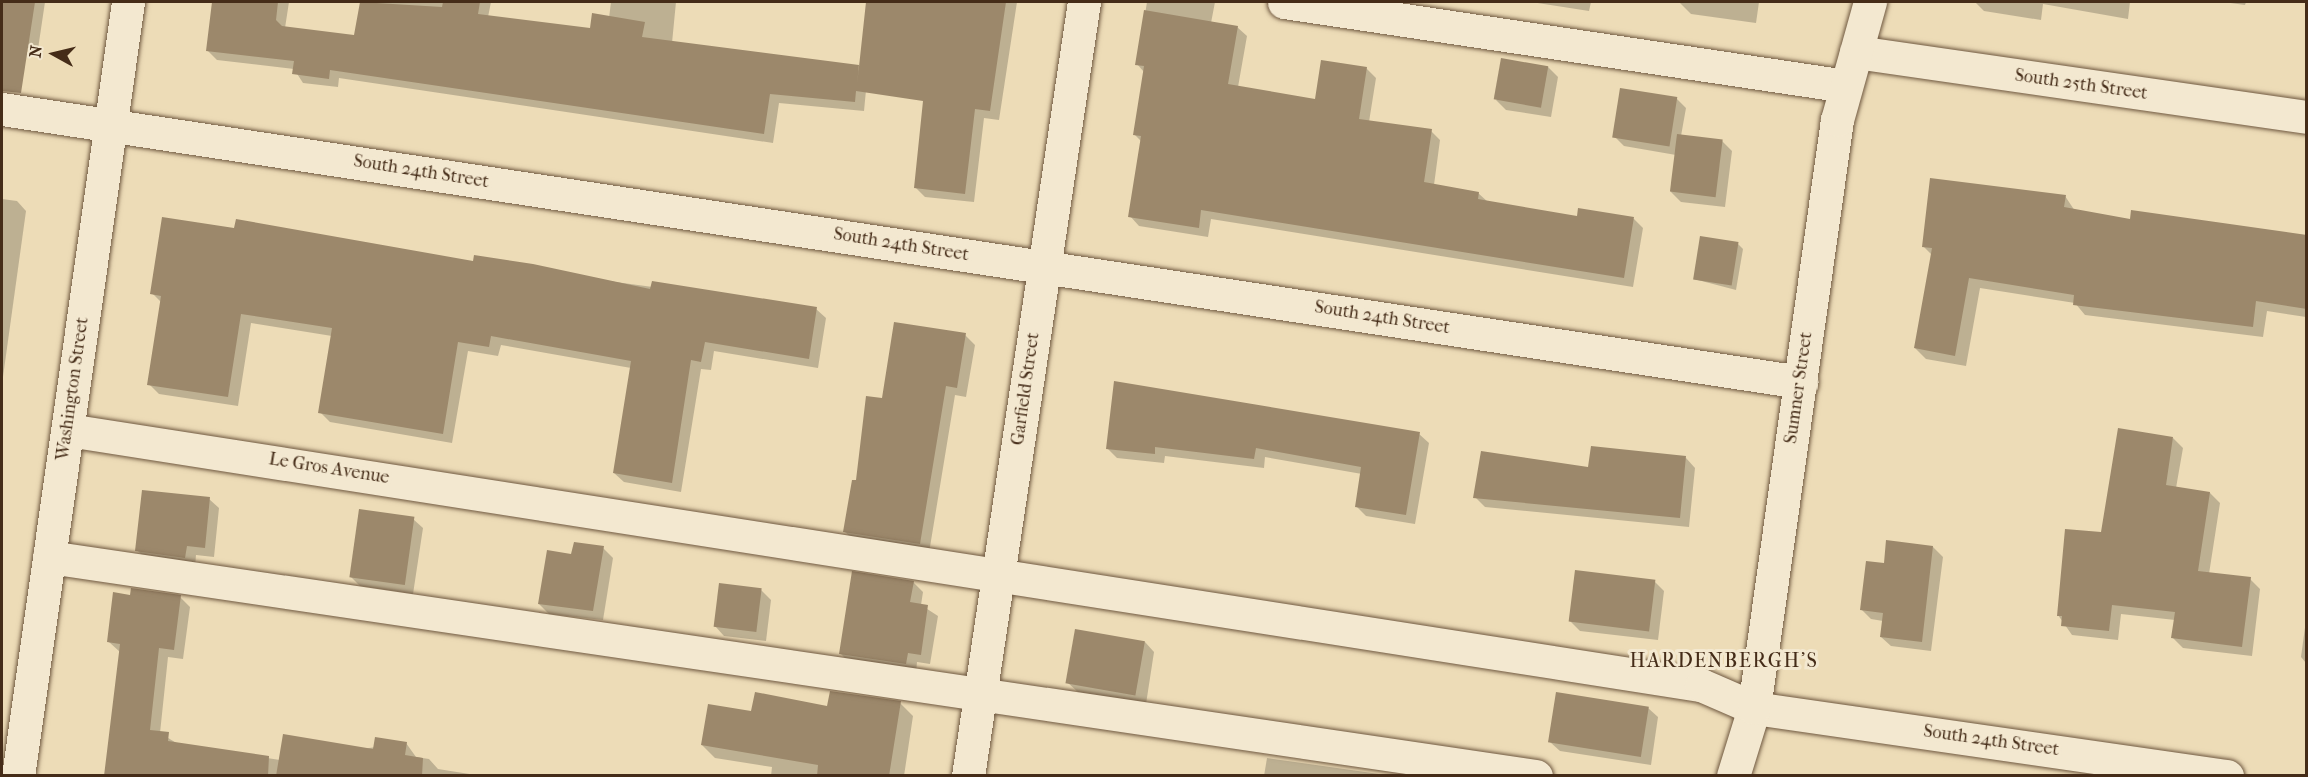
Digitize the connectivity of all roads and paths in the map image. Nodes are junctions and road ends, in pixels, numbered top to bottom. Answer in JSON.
{"nodes":[{"id":1,"x":128,"y":2,"type":"edge"},
{"id":2,"x":1084,"y":2,"type":"edge"},
{"id":3,"x":1284,"y":2,"type":"edge"},
{"id":4,"x":1870,"y":2,"type":"edge"},
{"id":5,"x":1856,"y":52,"type":"junction"},
{"id":6,"x":1846,"y":86,"type":"junction"},
{"id":7,"x":2,"y":109,"type":"edge"},
{"id":8,"x":2307,"y":117,"type":"edge"},
{"id":9,"x":110,"y":125,"type":"junction"},
{"id":10,"x":1044,"y":267,"type":"junction"},
{"id":11,"x":1800,"y":382,"type":"junction"},
{"id":12,"x":68,"y":430,"type":"junction"},
{"id":13,"x":49,"y":557,"type":"junction"},
{"id":14,"x":998,"y":579,"type":"junction"},
{"id":15,"x":981,"y":690,"type":"junction"},
{"id":16,"x":1754,"y":708,"type":"junction"},
{"id":17,"x":18,"y":776,"type":"edge"},
{"id":18,"x":968,"y":776,"type":"edge"},
{"id":19,"x":1536,"y":776,"type":"edge"},
{"id":20,"x":1733,"y":776,"type":"edge"},
{"id":21,"x":2227,"y":776,"type":"edge"}],
"edges":[{"from":1,"to":9,"type":"street","name":"Washington Street"},
{"from":2,"to":10,"type":"street","name":"Garfield Street"},
{"from":3,"to":6,"type":"street"},
{"from":4,"to":5,"type":"street","name":"Sumner Street"},
{"from":5,"to":6,"type":"street","name":"Sumner Street"},
{"from":5,"to":8,"type":"street","name":"South 25th Street"},
{"from":6,"to":11,"type":"street","name":"Sumner Street"},
{"from":7,"to":9,"type":"street","name":"South 24th Street"},
{"from":9,"to":10,"type":"street","name":"South 24th Street"},
{"from":9,"to":12,"type":"street","name":"Washington Street"},
{"from":10,"to":11,"type":"street","name":"South 24th Street"},
{"from":10,"to":14,"type":"street","name":"Garfield Street"},
{"from":11,"to":16,"type":"street","name":"Sumner Street"},
{"from":12,"to":13,"type":"street","name":"Washington Street"},
{"from":12,"to":14,"type":"street","name":"Le Gros Avenue"},
{"from":13,"to":15,"type":"street"},
{"from":13,"to":17,"type":"street","name":"Washington Street"},
{"from":14,"to":15,"type":"street","name":"Garfield Street"},
{"from":14,"to":16,"type":"street","name":"South 24th Street"},
{"from":15,"to":18,"type":"street","name":"Garfield Street"},
{"from":15,"to":19,"type":"street"},
{"from":16,"to":20,"type":"street","name":"Sumner Street"},
{"from":16,"to":21,"type":"street","name":"South 24th Street"}]}
